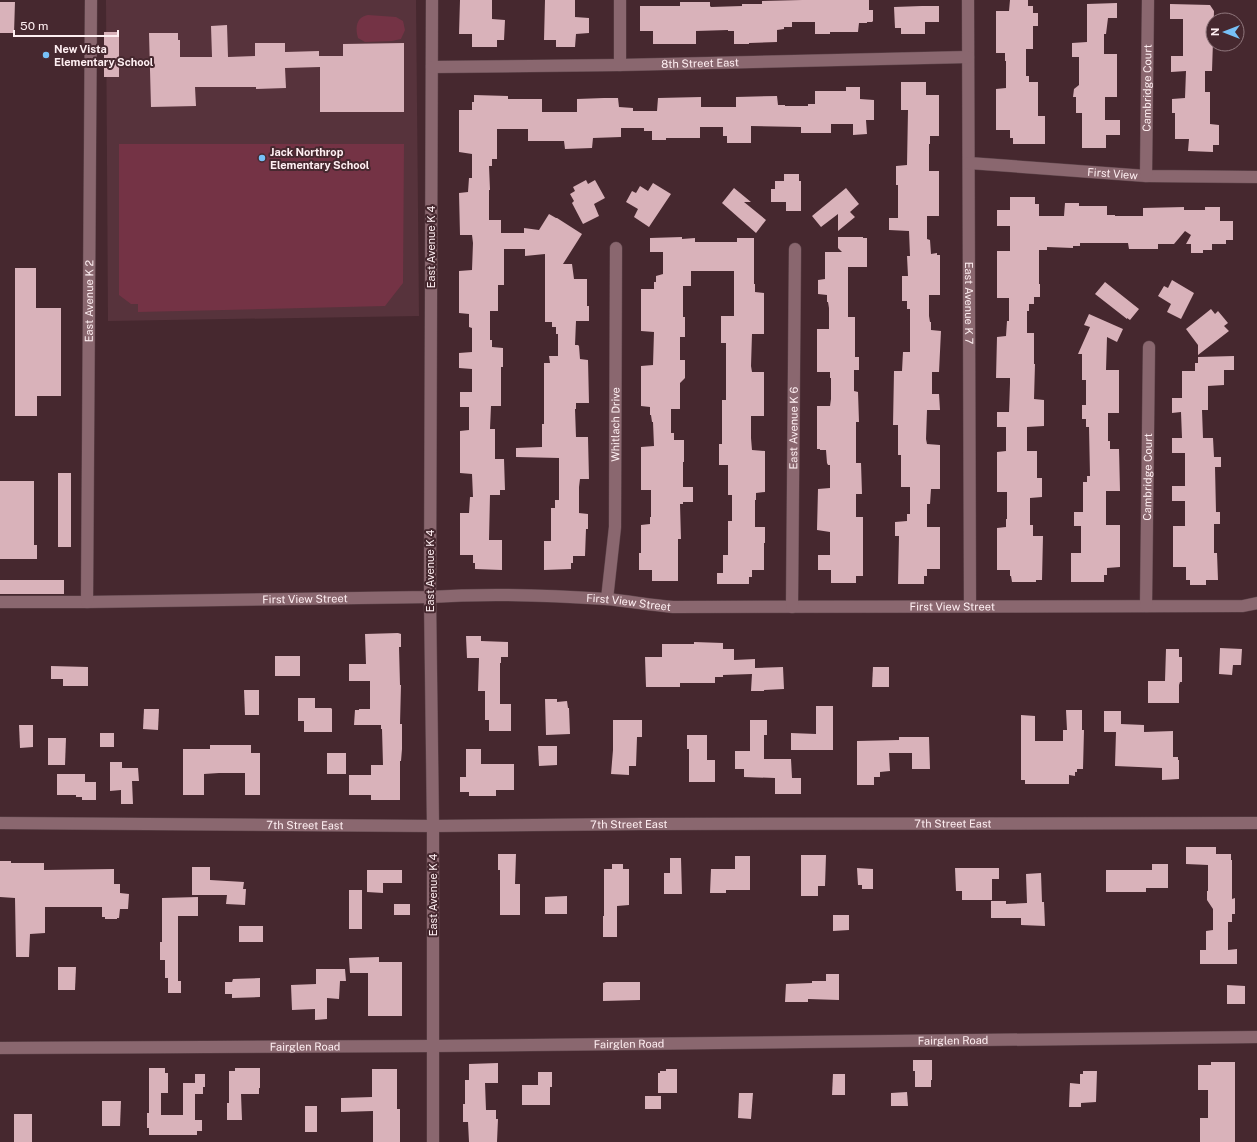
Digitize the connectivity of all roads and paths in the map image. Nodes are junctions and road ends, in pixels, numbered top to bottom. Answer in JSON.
{"nodes":[{"id":1,"x":91,"y":0,"type":"edge"},
{"id":2,"x":432,"y":0,"type":"edge"},
{"id":3,"x":620,"y":0,"type":"edge"},
{"id":4,"x":968,"y":0,"type":"edge"},
{"id":5,"x":1148,"y":0,"type":"edge"},
{"id":6,"x":968,"y":57,"type":"junction"},
{"id":7,"x":620,"y":65,"type":"junction"},
{"id":8,"x":432,"y":67,"type":"junction"},
{"id":9,"x":969,"y":163,"type":"junction"},
{"id":10,"x":1146,"y":176,"type":"junction"},
{"id":11,"x":1257,"y":177,"type":"edge"},
{"id":12,"x":616,"y":248,"type":"dead end"},
{"id":13,"x":796,"y":249,"type":"dead end"},
{"id":14,"x":1149,"y":347,"type":"dead end"},
{"id":15,"x":430,"y":597,"type":"junction"},
{"id":16,"x":607,"y":599,"type":"junction"},
{"id":17,"x":0,"y":602,"type":"edge"},
{"id":18,"x":87,"y":602,"type":"junction"},
{"id":19,"x":1257,"y":603,"type":"edge"},
{"id":20,"x":970,"y":606,"type":"junction"},
{"id":21,"x":1146,"y":606,"type":"junction"},
{"id":22,"x":792,"y":607,"type":"junction"},
{"id":23,"x":0,"y":823,"type":"edge"},
{"id":24,"x":1257,"y":823,"type":"edge"},
{"id":25,"x":433,"y":826,"type":"junction"},
{"id":26,"x":1257,"y":1037,"type":"edge"},
{"id":27,"x":433,"y":1046,"type":"junction"},
{"id":28,"x":0,"y":1048,"type":"edge"},
{"id":29,"x":433,"y":1142,"type":"edge"}],
"edges":[{"from":1,"to":18,"type":"street","name":"East Avenue K 2"},
{"from":2,"to":8,"type":"street","name":"East Avenue K 4"},
{"from":3,"to":7,"type":"street"},
{"from":4,"to":6,"type":"street","name":"East Avenue K 7"},
{"from":5,"to":10,"type":"street","name":"Cambridge Court"},
{"from":6,"to":7,"type":"street","name":"8th Street East"},
{"from":6,"to":9,"type":"street","name":"East Avenue K 7"},
{"from":7,"to":8,"type":"street","name":"8th Street East"},
{"from":8,"to":15,"type":"street","name":"East Avenue K 4"},
{"from":9,"to":10,"type":"street","name":"First View"},
{"from":9,"to":20,"type":"street","name":"East Avenue K 7"},
{"from":10,"to":11,"type":"street","name":"First View"},
{"from":12,"to":16,"type":"street","name":"Whitlach Drive"},
{"from":13,"to":22,"type":"street","name":"East Avenue K 6"},
{"from":14,"to":21,"type":"street","name":"Cambridge Court"},
{"from":15,"to":16,"type":"street","name":"First View Street"},
{"from":15,"to":18,"type":"street","name":"First View Street"},
{"from":15,"to":25,"type":"street","name":"East Avenue K 4"},
{"from":16,"to":22,"type":"street","name":"First View Street"},
{"from":17,"to":18,"type":"street","name":"First View Street"},
{"from":19,"to":21,"type":"street","name":"First View Street"},
{"from":20,"to":21,"type":"street","name":"First View Street"},
{"from":20,"to":22,"type":"street","name":"First View Street"},
{"from":23,"to":25,"type":"street","name":"7th Street East"},
{"from":24,"to":25,"type":"street","name":"7th Street East"},
{"from":25,"to":27,"type":"street","name":"East Avenue K 4"},
{"from":26,"to":27,"type":"street","name":"Fairglen Road"},
{"from":27,"to":28,"type":"street","name":"Fairglen Road"},
{"from":27,"to":29,"type":"street","name":"East Avenue K 4"}]}
